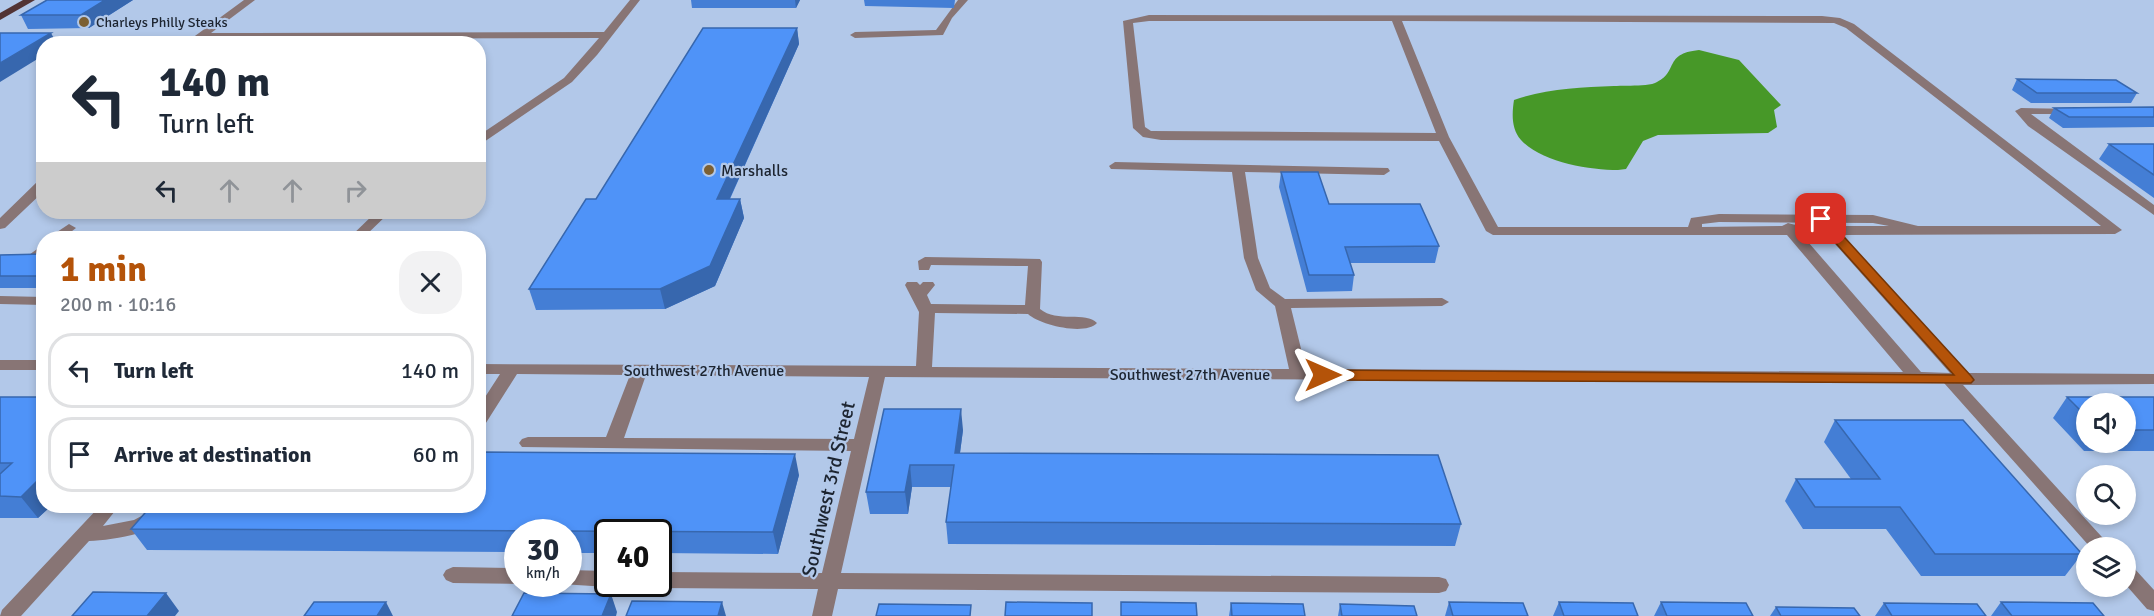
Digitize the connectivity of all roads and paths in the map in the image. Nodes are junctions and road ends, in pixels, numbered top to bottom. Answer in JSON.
{"nodes":[{"id":1,"x":30,"y":0,"type":"edge"},
{"id":2,"x":250,"y":0,"type":"edge"},
{"id":3,"x":635,"y":0,"type":"edge"},
{"id":4,"x":963,"y":0,"type":"edge"},
{"id":5,"x":0,"y":17,"type":"edge"},
{"id":6,"x":1396,"y":19,"type":"junction"},
{"id":7,"x":608,"y":35,"type":"junction"},
{"id":8,"x":855,"y":35,"type":"dead end"},
{"id":9,"x":199,"y":36,"type":"joint"},
{"id":10,"x":2087,"y":110,"type":"edge"},
{"id":11,"x":486,"y":136,"type":"edge"},
{"id":12,"x":1443,"y":137,"type":"junction"},
{"id":13,"x":1115,"y":166,"type":"dead end"},
{"id":14,"x":1238,"y":168,"type":"junction"},
{"id":15,"x":1384,"y":171,"type":"dead end"},
{"id":16,"x":36,"y":191,"type":"edge"},
{"id":17,"x":2154,"y":211,"type":"edge"},
{"id":18,"x":1780,"y":218,"type":"junction"},
{"id":19,"x":376,"y":219,"type":"edge"},
{"id":20,"x":1821,"y":219,"type":"junction"},
{"id":21,"x":0,"y":225,"type":"edge"},
{"id":22,"x":69,"y":228,"type":"dead end"},
{"id":23,"x":65,"y":231,"type":"edge"},
{"id":24,"x":363,"y":231,"type":"edge"},
{"id":25,"x":1694,"y":231,"type":"junction"},
{"id":26,"x":1791,"y":231,"type":"junction"},
{"id":27,"x":1832,"y":231,"type":"junction"},
{"id":28,"x":1926,"y":232,"type":"junction"},
{"id":29,"x":36,"y":254,"type":"edge"},
{"id":30,"x":0,"y":283,"type":"edge"},
{"id":31,"x":921,"y":285,"type":"junction"},
{"id":32,"x":0,"y":300,"type":"edge"},
{"id":33,"x":36,"y":301,"type":"edge"},
{"id":34,"x":1442,"y":302,"type":"dead end"},
{"id":35,"x":1282,"y":304,"type":"junction"},
{"id":36,"x":1032,"y":309,"type":"junction"},
{"id":37,"x":1089,"y":323,"type":"dead end"},
{"id":38,"x":0,"y":364,"type":"edge"},
{"id":39,"x":36,"y":365,"type":"edge"},
{"id":40,"x":486,"y":369,"type":"edge"},
{"id":41,"x":512,"y":369,"type":"junction"},
{"id":42,"x":640,"y":370,"type":"junction"},
{"id":43,"x":878,"y":371,"type":"junction"},
{"id":44,"x":924,"y":372,"type":"junction"},
{"id":45,"x":1299,"y":375,"type":"junction"},
{"id":46,"x":1918,"y":379,"type":"junction"},
{"id":47,"x":2154,"y":379,"type":"edge"},
{"id":48,"x":1958,"y":380,"type":"junction"},
{"id":49,"x":486,"y":410,"type":"edge"},
{"id":50,"x":528,"y":443,"type":"dead end"},
{"id":51,"x":614,"y":444,"type":"junction"},
{"id":52,"x":861,"y":445,"type":"junction"},
{"id":53,"x":104,"y":513,"type":"edge"},
{"id":54,"x":163,"y":513,"type":"edge"},
{"id":55,"x":84,"y":534,"type":"junction"},
{"id":56,"x":2094,"y":537,"type":"edge"},
{"id":57,"x":453,"y":575,"type":"dead end"},
{"id":58,"x":504,"y":576,"type":"edge"},
{"id":59,"x":672,"y":580,"type":"edge"},
{"id":60,"x":830,"y":581,"type":"junction"},
{"id":61,"x":2136,"y":583,"type":"edge"},
{"id":62,"x":1439,"y":585,"type":"dead end"},
{"id":63,"x":2154,"y":603,"type":"edge"},
{"id":64,"x":9,"y":616,"type":"edge"},
{"id":65,"x":822,"y":616,"type":"edge"}],
"edges":[{"from":1,"to":5,"type":"main road"},
{"from":2,"to":9,"type":"street"},
{"from":3,"to":7,"type":"street"},
{"from":4,"to":8,"type":"street"},
{"from":6,"to":12,"type":"street"},
{"from":6,"to":12,"type":"street"},
{"from":6,"to":28,"type":"street"},
{"from":7,"to":9,"type":"street"},
{"from":7,"to":11,"type":"street"},
{"from":10,"to":17,"type":"street"},
{"from":12,"to":25,"type":"street"},
{"from":13,"to":14,"type":"street"},
{"from":14,"to":15,"type":"street"},
{"from":14,"to":35,"type":"street"},
{"from":16,"to":21,"type":"street"},
{"from":18,"to":20,"type":"street"},
{"from":18,"to":25,"type":"street"},
{"from":18,"to":26,"type":"street"},
{"from":19,"to":24,"type":"street"},
{"from":20,"to":27,"type":"street"},
{"from":20,"to":28,"type":"street"},
{"from":22,"to":23,"type":"street"},
{"from":25,"to":26,"type":"street"},
{"from":26,"to":27,"type":"street"},
{"from":26,"to":46,"type":"street"},
{"from":27,"to":28,"type":"street"},
{"from":27,"to":48,"type":"street"},
{"from":29,"to":30,"type":"street"},
{"from":31,"to":36,"type":"street"},
{"from":31,"to":36,"type":"street"},
{"from":31,"to":44,"type":"street"},
{"from":32,"to":33,"type":"street"},
{"from":34,"to":35,"type":"street"},
{"from":35,"to":45,"type":"street"},
{"from":36,"to":37,"type":"street"},
{"from":38,"to":39,"type":"street"},
{"from":40,"to":41,"type":"street","name":"Southwest 27th Avenue"},
{"from":41,"to":42,"type":"street","name":"Southwest 27th Avenue"},
{"from":41,"to":49,"type":"street"},
{"from":42,"to":43,"type":"street","name":"Southwest 27th Avenue"},
{"from":42,"to":51,"type":"street"},
{"from":43,"to":44,"type":"street","name":"Southwest 27th Avenue"},
{"from":43,"to":52,"type":"street","name":"Southwest 3rd Street"},
{"from":44,"to":45,"type":"street","name":"Southwest 27th Avenue"},
{"from":45,"to":46,"type":"street","name":"Southwest 27th Avenue"},
{"from":46,"to":48,"type":"street","name":"Southwest 27th Avenue"},
{"from":47,"to":48,"type":"street","name":"Southwest 27th Avenue"},
{"from":48,"to":56,"type":"street"},
{"from":50,"to":51,"type":"street"},
{"from":51,"to":52,"type":"street"},
{"from":52,"to":60,"type":"street","name":"Southwest 3rd Street"},
{"from":53,"to":55,"type":"street"},
{"from":54,"to":55,"type":"street"},
{"from":55,"to":64,"type":"street"},
{"from":57,"to":58,"type":"street"},
{"from":59,"to":60,"type":"street"},
{"from":60,"to":62,"type":"street"},
{"from":60,"to":65,"type":"street","name":"Southwest 3rd Street"},
{"from":61,"to":63,"type":"street"}]}
